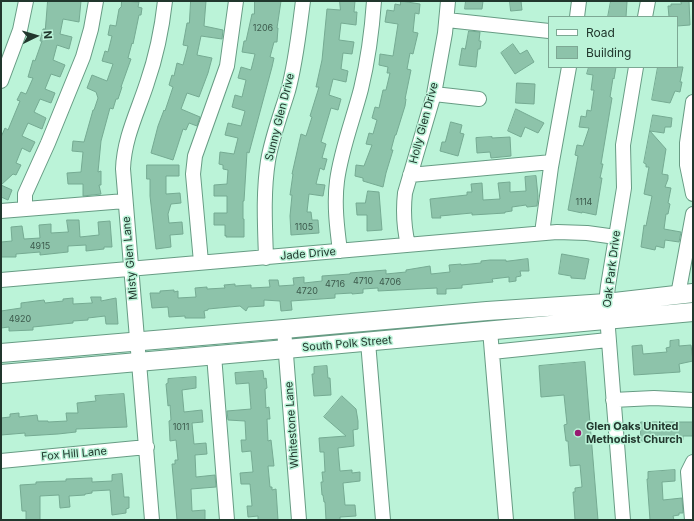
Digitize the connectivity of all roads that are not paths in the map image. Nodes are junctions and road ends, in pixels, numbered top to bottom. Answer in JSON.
{"nodes":[{"id":1,"x":26,"y":1,"type":"edge"},
{"id":2,"x":96,"y":1,"type":"edge"},
{"id":3,"x":165,"y":1,"type":"edge"},
{"id":4,"x":236,"y":1,"type":"edge"},
{"id":5,"x":303,"y":1,"type":"edge"},
{"id":6,"x":374,"y":1,"type":"edge"},
{"id":7,"x":448,"y":1,"type":"edge"},
{"id":8,"x":580,"y":1,"type":"edge"},
{"id":9,"x":648,"y":1,"type":"edge"},
{"id":10,"x":577,"y":16,"type":"edge"},
{"id":11,"x":645,"y":16,"type":"edge"},
{"id":12,"x":447,"y":20,"type":"junction"},
{"id":13,"x":548,"y":31,"type":"edge"},
{"id":14,"x":569,"y":68,"type":"edge"},
{"id":15,"x":636,"y":68,"type":"edge"},
{"id":16,"x":1,"y":81,"type":"edge"},
{"id":17,"x":434,"y":94,"type":"junction"},
{"id":18,"x":479,"y":99,"type":"dead end"},
{"id":19,"x":693,"y":102,"type":"edge"},
{"id":20,"x":552,"y":162,"type":"junction"},
{"id":21,"x":410,"y":174,"type":"junction"},
{"id":22,"x":693,"y":194,"type":"edge"},
{"id":23,"x":125,"y":201,"type":"junction"},
{"id":24,"x":25,"y":210,"type":"junction"},
{"id":25,"x":1,"y":211,"type":"edge"},
{"id":26,"x":693,"y":214,"type":"edge"},
{"id":27,"x":542,"y":233,"type":"junction"},
{"id":28,"x":616,"y":237,"type":"junction"},
{"id":29,"x":408,"y":245,"type":"junction"},
{"id":30,"x":340,"y":251,"type":"junction"},
{"id":31,"x":266,"y":258,"type":"junction"},
{"id":32,"x":201,"y":262,"type":"junction"},
{"id":33,"x":131,"y":268,"type":"junction"},
{"id":34,"x":1,"y":280,"type":"edge"},
{"id":35,"x":685,"y":294,"type":"edge"},
{"id":36,"x":488,"y":311,"type":"junction"},
{"id":37,"x":607,"y":311,"type":"junction"},
{"id":38,"x":693,"y":312,"type":"edge"},
{"id":39,"x":284,"y":329,"type":"junction"},
{"id":40,"x":490,"y":330,"type":"junction"},
{"id":41,"x":608,"y":340,"type":"junction"},
{"id":42,"x":137,"y":341,"type":"junction"},
{"id":43,"x":368,"y":342,"type":"junction"},
{"id":44,"x":286,"y":349,"type":"junction"},
{"id":45,"x":492,"y":352,"type":"junction"},
{"id":46,"x":1,"y":353,"type":"edge"},
{"id":47,"x":214,"y":355,"type":"junction"},
{"id":48,"x":139,"y":361,"type":"junction"},
{"id":49,"x":1,"y":374,"type":"edge"},
{"id":50,"x":613,"y":400,"type":"junction"},
{"id":51,"x":693,"y":400,"type":"edge"},
{"id":52,"x":147,"y":447,"type":"junction"},
{"id":53,"x":1,"y":461,"type":"edge"},
{"id":54,"x":693,"y":462,"type":"edge"},
{"id":55,"x":150,"y":520,"type":"edge"},
{"id":56,"x":227,"y":520,"type":"edge"},
{"id":57,"x":299,"y":520,"type":"edge"},
{"id":58,"x":383,"y":520,"type":"edge"},
{"id":59,"x":506,"y":520,"type":"edge"},
{"id":60,"x":623,"y":520,"type":"edge"},
{"id":61,"x":692,"y":520,"type":"edge"}],
"edges":[{"from":1,"to":16,"type":"street"},
{"from":2,"to":24,"type":"street"},
{"from":3,"to":23,"type":"street","name":"Misty Glen Lane"},
{"from":4,"to":32,"type":"street"},
{"from":5,"to":31,"type":"street","name":"Sunny Glen Drive"},
{"from":6,"to":30,"type":"street"},
{"from":7,"to":12,"type":"street","name":"Holly Glen Drive"},
{"from":8,"to":10,"type":"street"},
{"from":9,"to":11,"type":"street"},
{"from":12,"to":13,"type":"street"},
{"from":12,"to":17,"type":"street","name":"Holly Glen Drive"},
{"from":14,"to":20,"type":"street"},
{"from":15,"to":28,"type":"street","name":"Oak Park Drive"},
{"from":17,"to":18,"type":"street"},
{"from":17,"to":21,"type":"street","name":"Holly Glen Drive"},
{"from":19,"to":22,"type":"street"},
{"from":20,"to":21,"type":"street"},
{"from":20,"to":27,"type":"street"},
{"from":21,"to":29,"type":"street","name":"Holly Glen Drive"},
{"from":23,"to":24,"type":"street"},
{"from":23,"to":33,"type":"street","name":"Misty Glen Lane"},
{"from":24,"to":25,"type":"street"},
{"from":26,"to":35,"type":"street"},
{"from":27,"to":28,"type":"street","name":"Jade Drive"},
{"from":27,"to":29,"type":"street","name":"Jade Drive"},
{"from":28,"to":37,"type":"street","name":"Oak Park Drive"},
{"from":29,"to":30,"type":"street","name":"Jade Drive"},
{"from":30,"to":31,"type":"street","name":"Jade Drive"},
{"from":31,"to":32,"type":"street","name":"Jade Drive"},
{"from":32,"to":33,"type":"street","name":"Jade Drive"},
{"from":33,"to":34,"type":"street","name":"Jade Drive"},
{"from":33,"to":42,"type":"street","name":"Misty Glen Lane"},
{"from":35,"to":37,"type":"main road","name":"South Polk Street"},
{"from":36,"to":37,"type":"main road","name":"South Polk Street"},
{"from":36,"to":39,"type":"main road","name":"South Polk Street"},
{"from":36,"to":40,"type":"main road"},
{"from":37,"to":38,"type":"main road","name":"South Polk Street"},
{"from":37,"to":40,"type":"main road","name":"South Polk Street"},
{"from":37,"to":41,"type":"street","name":"Oak Park Drive"},
{"from":39,"to":42,"type":"main road","name":"South Polk Street"},
{"from":39,"to":44,"type":"street","name":"Whitestone Lane"},
{"from":40,"to":43,"type":"main road","name":"South Polk Street"},
{"from":40,"to":45,"type":"street"},
{"from":41,"to":45,"type":"street"},
{"from":41,"to":50,"type":"street","name":"Oak Park Drive"},
{"from":42,"to":46,"type":"main road","name":"South Polk Street"},
{"from":42,"to":48,"type":"street","name":"Misty Glen Lane"},
{"from":43,"to":44,"type":"main road","name":"South Polk Street"},
{"from":43,"to":58,"type":"street"},
{"from":44,"to":47,"type":"main road","name":"South Polk Street"},
{"from":44,"to":57,"type":"street","name":"Whitestone Lane"},
{"from":45,"to":59,"type":"street"},
{"from":47,"to":48,"type":"main road","name":"South Polk Street"},
{"from":47,"to":56,"type":"street"},
{"from":48,"to":49,"type":"main road","name":"South Polk Street"},
{"from":48,"to":52,"type":"street","name":"Misty Glen Lane"},
{"from":50,"to":51,"type":"street"},
{"from":50,"to":60,"type":"street","name":"Oak Park Drive"},
{"from":52,"to":53,"type":"street","name":"Fox Hill Lane"},
{"from":52,"to":55,"type":"street","name":"Misty Glen Lane"},
{"from":54,"to":61,"type":"street"}]}
